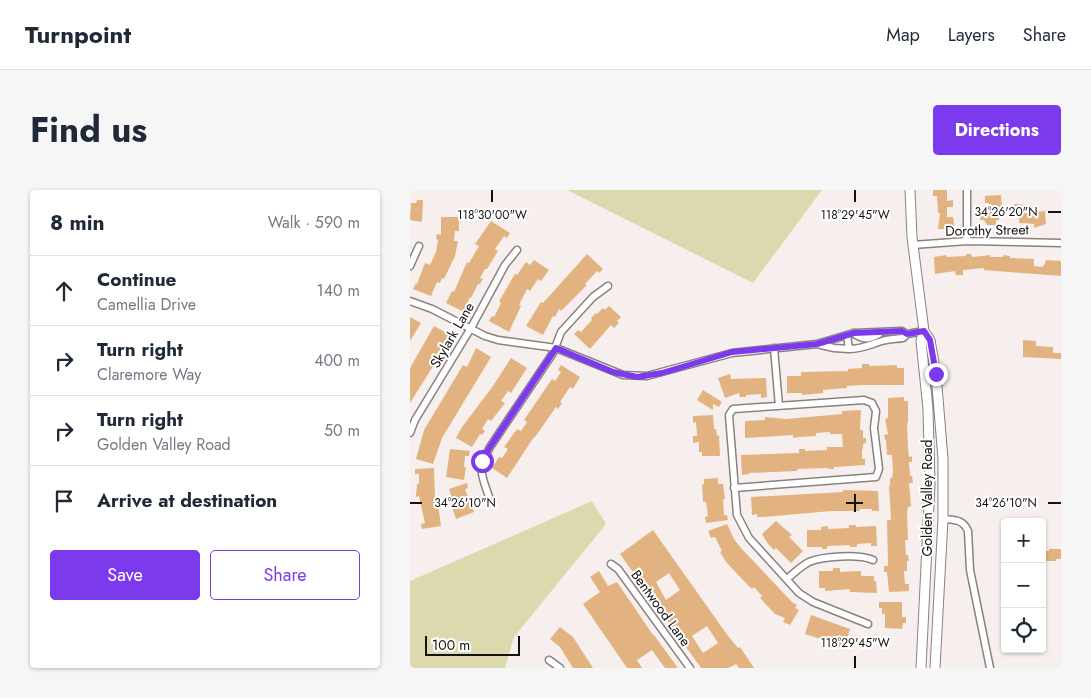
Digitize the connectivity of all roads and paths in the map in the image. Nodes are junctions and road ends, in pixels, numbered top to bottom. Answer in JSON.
{"nodes":[{"id":1,"x":910,"y":190,"type":"edge"},
{"id":2,"x":967,"y":190,"type":"edge"},
{"id":3,"x":968,"y":240,"type":"junction"},
{"id":4,"x":1061,"y":243,"type":"edge"},
{"id":5,"x":913,"y":245,"type":"junction"},
{"id":6,"x":419,"y":246,"type":"dead end"},
{"id":7,"x":517,"y":250,"type":"dead end"},
{"id":8,"x":410,"y":266,"type":"edge"},
{"id":9,"x":608,"y":286,"type":"dead end"},
{"id":10,"x":410,"y":300,"type":"edge"},
{"id":11,"x":472,"y":328,"type":"junction"},
{"id":12,"x":924,"y":331,"type":"junction"},
{"id":13,"x":850,"y":334,"type":"junction"},
{"id":14,"x":907,"y":334,"type":"junction"},
{"id":15,"x":817,"y":344,"type":"junction"},
{"id":16,"x":556,"y":348,"type":"junction"},
{"id":17,"x":774,"y":348,"type":"junction"},
{"id":18,"x":849,"y":349,"type":"junction"},
{"id":19,"x":779,"y":406,"type":"junction"},
{"id":20,"x":410,"y":433,"type":"edge"},
{"id":21,"x":734,"y":488,"type":"junction"},
{"id":22,"x":488,"y":497,"type":"dead end"},
{"id":23,"x":943,"y":519,"type":"junction"},
{"id":24,"x":873,"y":560,"type":"dead end"},
{"id":25,"x":610,"y":564,"type":"dead end"},
{"id":26,"x":787,"y":579,"type":"junction"},
{"id":27,"x":868,"y":624,"type":"dead end"},
{"id":28,"x":548,"y":660,"type":"dead end"},
{"id":29,"x":560,"y":668,"type":"edge"},
{"id":30,"x":690,"y":668,"type":"edge"},
{"id":31,"x":921,"y":668,"type":"edge"},
{"id":32,"x":935,"y":668,"type":"edge"},
{"id":33,"x":990,"y":668,"type":"edge"}],
"edges":[{"from":1,"to":5,"type":"main road","name":"Golden Valley Road"},
{"from":2,"to":3,"type":"street"},
{"from":3,"to":4,"type":"street","name":"Dorothy Street"},
{"from":3,"to":5,"type":"street","name":"Dorothy Street"},
{"from":5,"to":12,"type":"main road","name":"Golden Valley Road"},
{"from":6,"to":8,"type":"street"},
{"from":7,"to":11,"type":"street","name":"Skylark Lane"},
{"from":9,"to":16,"type":"street"},
{"from":10,"to":11,"type":"street"},
{"from":11,"to":16,"type":"street"},
{"from":11,"to":20,"type":"street","name":"Skylark Lane"},
{"from":12,"to":14,"type":"street"},
{"from":12,"to":23,"type":"main road","name":"Golden Valley Road"},
{"from":12,"to":31,"type":"main road","name":"Golden Valley Road"},
{"from":13,"to":14,"type":"street"},
{"from":13,"to":15,"type":"street"},
{"from":13,"to":18,"type":"street"},
{"from":14,"to":18,"type":"street"},
{"from":15,"to":17,"type":"street"},
{"from":15,"to":18,"type":"street"},
{"from":16,"to":17,"type":"street"},
{"from":16,"to":22,"type":"street"},
{"from":17,"to":19,"type":"street"},
{"from":19,"to":21,"type":"street"},
{"from":19,"to":21,"type":"street"},
{"from":21,"to":26,"type":"street"},
{"from":23,"to":32,"type":"main road","name":"Golden Valley Road"},
{"from":23,"to":33,"type":"street"},
{"from":24,"to":26,"type":"street"},
{"from":25,"to":30,"type":"street","name":"Bentwood Lane"},
{"from":26,"to":27,"type":"street"},
{"from":28,"to":29,"type":"street"}]}
